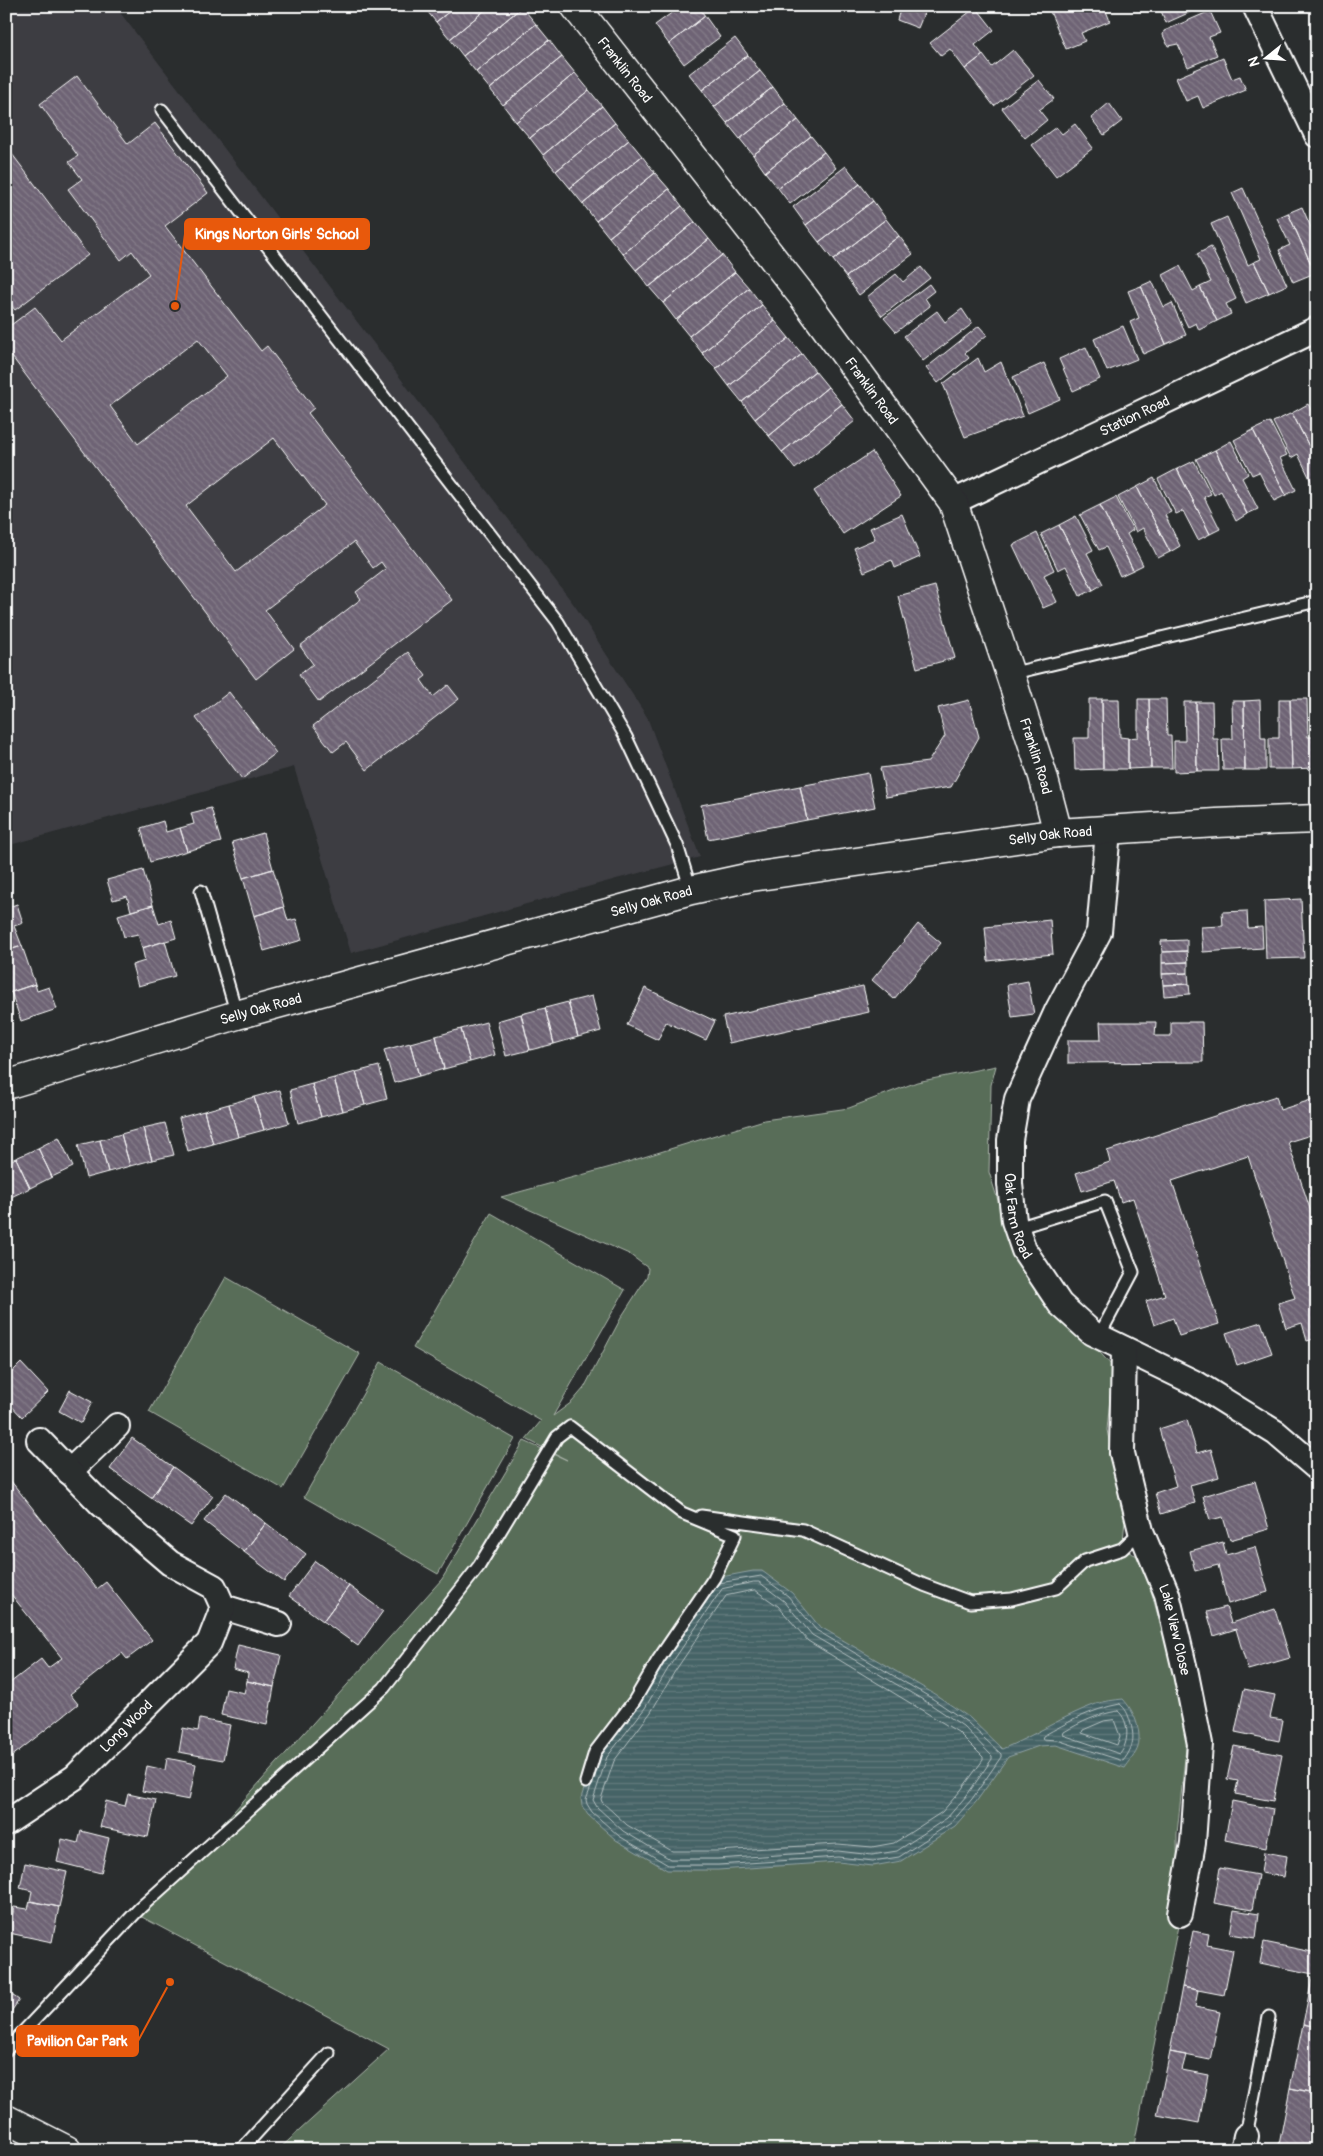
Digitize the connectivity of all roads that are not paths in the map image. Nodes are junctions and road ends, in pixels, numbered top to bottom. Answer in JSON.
{"nodes":[{"id":1,"x":575,"y":6,"type":"edge"},
{"id":2,"x":1255,"y":6,"type":"edge"},
{"id":3,"x":162,"y":110,"type":"dead end"},
{"id":4,"x":1317,"y":135,"type":"edge"},
{"id":5,"x":1317,"y":330,"type":"edge"},
{"id":6,"x":953,"y":502,"type":"junction"},
{"id":7,"x":1317,"y":601,"type":"edge"},
{"id":8,"x":1010,"y":674,"type":"junction"},
{"id":9,"x":1317,"y":819,"type":"edge"},
{"id":10,"x":1108,"y":831,"type":"junction"},
{"id":11,"x":1058,"y":834,"type":"junction"},
{"id":12,"x":691,"y":890,"type":"junction"},
{"id":13,"x":201,"y":891,"type":"dead end"},
{"id":14,"x":237,"y":1016,"type":"junction"},
{"id":15,"x":6,"y":1085,"type":"edge"},
{"id":16,"x":1016,"y":1228,"type":"junction"},
{"id":17,"x":1099,"y":1336,"type":"junction"},
{"id":18,"x":1124,"y":1349,"type":"junction"},
{"id":19,"x":117,"y":1426,"type":"dead end"},
{"id":20,"x":39,"y":1440,"type":"dead end"},
{"id":21,"x":1317,"y":1468,"type":"edge"},
{"id":22,"x":69,"y":1472,"type":"junction"},
{"id":23,"x":682,"y":1513,"type":"junction"},
{"id":24,"x":1141,"y":1531,"type":"junction"},
{"id":25,"x":223,"y":1607,"type":"junction"},
{"id":26,"x":279,"y":1624,"type":"dead end"},
{"id":27,"x":586,"y":1782,"type":"dead end"},
{"id":28,"x":6,"y":1823,"type":"edge"},
{"id":29,"x":1180,"y":1914,"type":"dead end"},
{"id":30,"x":1269,"y":2017,"type":"dead end"},
{"id":31,"x":6,"y":2050,"type":"edge"},
{"id":32,"x":329,"y":2053,"type":"dead end"},
{"id":33,"x":6,"y":2119,"type":"edge"},
{"id":34,"x":1244,"y":2143,"type":"edge"},
{"id":35,"x":68,"y":2150,"type":"edge"},
{"id":36,"x":241,"y":2150,"type":"edge"}],
"edges":[{"from":1,"to":6,"type":"street","name":"Franklin Road"},
{"from":2,"to":4,"type":"street"},
{"from":3,"to":12,"type":"lane"},
{"from":5,"to":6,"type":"street","name":"Station Road"},
{"from":6,"to":8,"type":"street","name":"Franklin Road"},
{"from":7,"to":8,"type":"lane"},
{"from":8,"to":11,"type":"street","name":"Franklin Road"},
{"from":9,"to":10,"type":"street","name":"Selly Oak Road"},
{"from":10,"to":11,"type":"street","name":"Selly Oak Road"},
{"from":10,"to":16,"type":"street","name":"Oak Farm Road"},
{"from":11,"to":12,"type":"street","name":"Selly Oak Road"},
{"from":12,"to":14,"type":"street","name":"Selly Oak Road"},
{"from":13,"to":14,"type":"lane"},
{"from":14,"to":15,"type":"street","name":"Selly Oak Road"},
{"from":16,"to":17,"type":"street","name":"Oak Farm Road"},
{"from":16,"to":17,"type":"lane"},
{"from":17,"to":18,"type":"street","name":"Oak Farm Road"},
{"from":18,"to":21,"type":"street","name":"Oak Farm Road"},
{"from":18,"to":24,"type":"street","name":"Lake View Close"},
{"from":19,"to":22,"type":"street"},
{"from":20,"to":22,"type":"street"},
{"from":22,"to":25,"type":"street"},
{"from":23,"to":24,"type":"lane"},
{"from":23,"to":27,"type":"lane"},
{"from":23,"to":31,"type":"lane"},
{"from":24,"to":29,"type":"street","name":"Lake View Close"},
{"from":25,"to":26,"type":"street"},
{"from":25,"to":28,"type":"street","name":"Long Wood"},
{"from":30,"to":34,"type":"lane"},
{"from":32,"to":36,"type":"lane"},
{"from":33,"to":35,"type":"street"}]}
